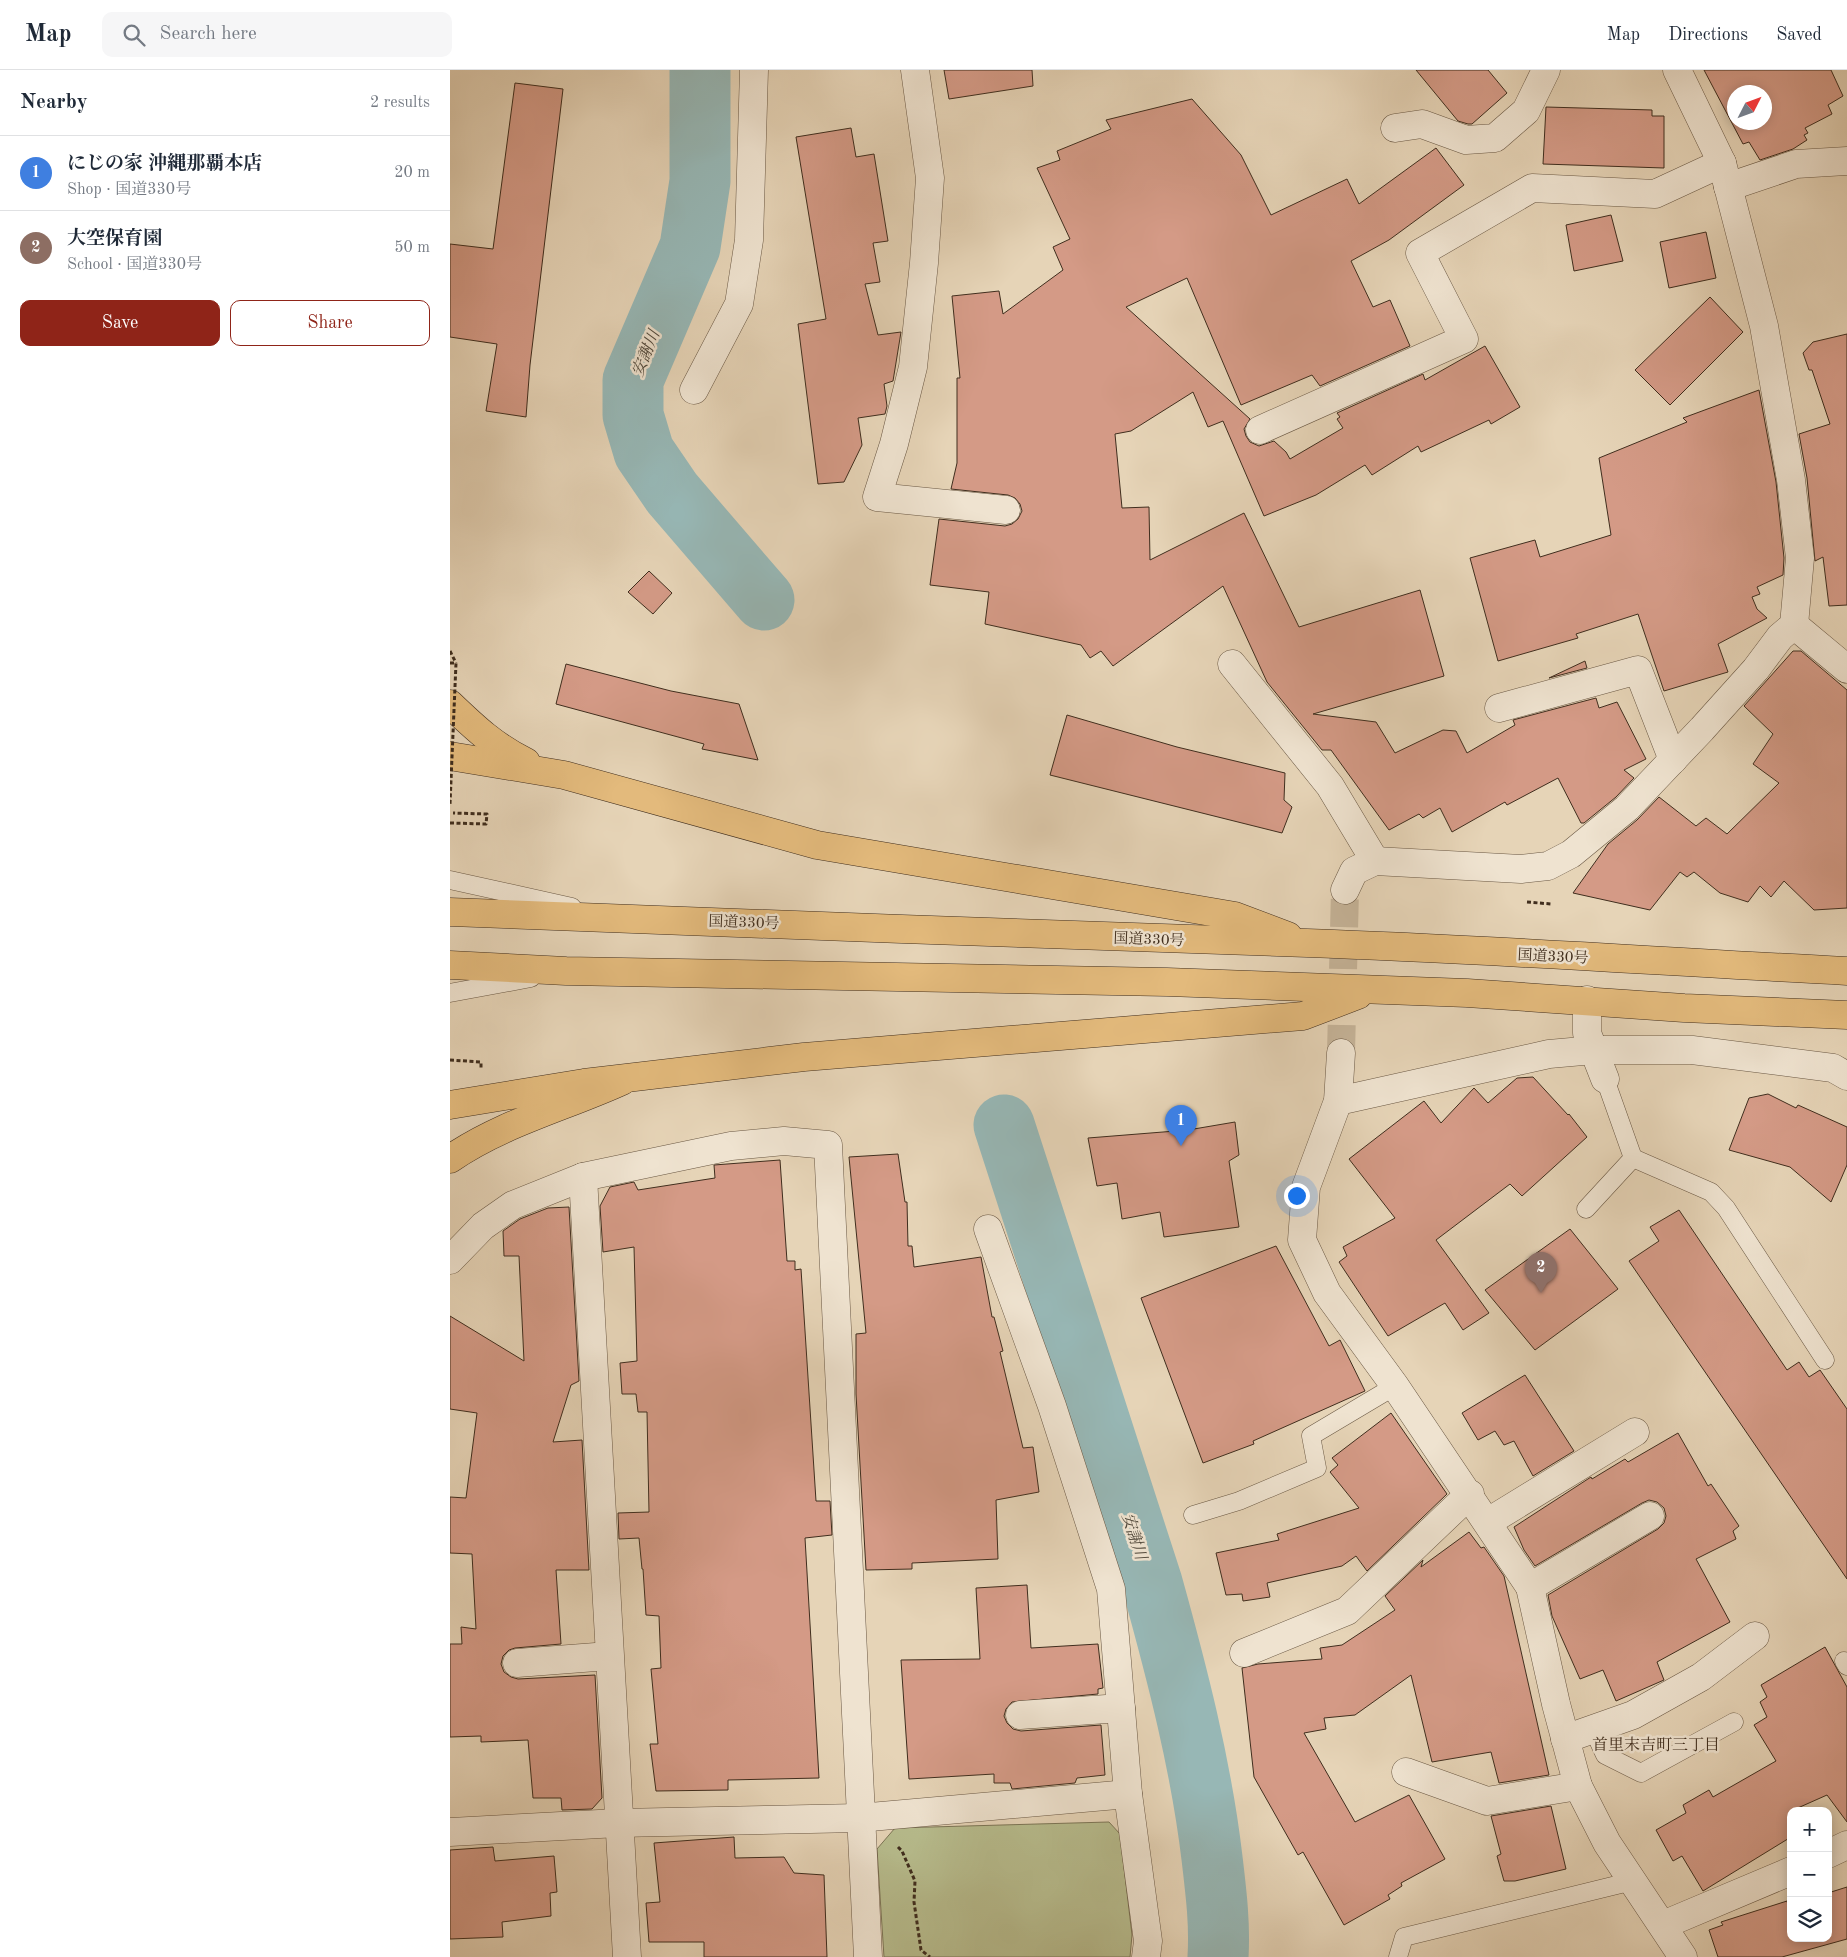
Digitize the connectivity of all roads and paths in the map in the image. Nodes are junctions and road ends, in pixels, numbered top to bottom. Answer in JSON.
{"nodes":[{"id":1,"x":754,"y":70,"type":"edge"},
{"id":2,"x":915,"y":70,"type":"edge"},
{"id":3,"x":1546,"y":70,"type":"edge"},
{"id":4,"x":1677,"y":70,"type":"edge"},
{"id":5,"x":1395,"y":128,"type":"dead end"},
{"id":6,"x":1847,"y":161,"type":"edge"},
{"id":7,"x":1725,"y":175,"type":"junction"},
{"id":8,"x":694,"y":390,"type":"dead end"},
{"id":9,"x":1260,"y":430,"type":"dead end"},
{"id":10,"x":1006,"y":510,"type":"dead end"},
{"id":11,"x":1794,"y":625,"type":"junction"},
{"id":12,"x":450,"y":651,"type":"edge"},
{"id":13,"x":450,"y":663,"type":"edge"},
{"id":14,"x":456,"y":663,"type":"junction"},
{"id":15,"x":1232,"y":664,"type":"dead end"},
{"id":16,"x":1847,"y":669,"type":"edge"},
{"id":17,"x":450,"y":704,"type":"edge"},
{"id":18,"x":1499,"y":708,"type":"dead end"},
{"id":19,"x":450,"y":756,"type":"edge"},
{"id":20,"x":1673,"y":760,"type":"junction"},
{"id":21,"x":564,"y":775,"type":"junction"},
{"id":22,"x":450,"y":804,"type":"edge"},
{"id":23,"x":453,"y":813,"type":"dead end"},
{"id":24,"x":450,"y":823,"type":"edge"},
{"id":25,"x":1375,"y":861,"type":"junction"},
{"id":26,"x":450,"y":880,"type":"edge"},
{"id":27,"x":1345,"y":890,"type":"tunnel mouth"},
{"id":28,"x":1524,"y":902,"type":"dead end"},
{"id":29,"x":1551,"y":904,"type":"dead end"},
{"id":30,"x":450,"y":912,"type":"edge"},
{"id":31,"x":623,"y":918,"type":"junction"},
{"id":32,"x":1308,"y":943,"type":"junction"},
{"id":33,"x":450,"y":964,"type":"edge"},
{"id":34,"x":566,"y":971,"type":"junction"},
{"id":35,"x":1847,"y":971,"type":"edge"},
{"id":36,"x":1369,"y":991,"type":"junction"},
{"id":37,"x":450,"y":993,"type":"edge"},
{"id":38,"x":1587,"y":1000,"type":"junction"},
{"id":39,"x":1847,"y":1015,"type":"edge"},
{"id":40,"x":1594,"y":1050,"type":"junction"},
{"id":41,"x":1341,"y":1053,"type":"tunnel mouth"},
{"id":42,"x":450,"y":1060,"type":"edge"},
{"id":43,"x":473,"y":1070,"type":"dead end"},
{"id":44,"x":1847,"y":1076,"type":"edge"},
{"id":45,"x":630,"y":1078,"type":"junction"},
{"id":46,"x":1605,"y":1079,"type":"joint"},
{"id":47,"x":1338,"y":1101,"type":"junction"},
{"id":48,"x":450,"y":1105,"type":"edge"},
{"id":49,"x":1633,"y":1158,"type":"junction"},
{"id":50,"x":450,"y":1159,"type":"edge"},
{"id":51,"x":583,"y":1176,"type":"junction"},
{"id":52,"x":1586,"y":1209,"type":"dead end"},
{"id":53,"x":988,"y":1229,"type":"dead end"},
{"id":54,"x":450,"y":1260,"type":"edge"},
{"id":55,"x":1825,"y":1360,"type":"dead end"},
{"id":56,"x":1395,"y":1386,"type":"junction"},
{"id":57,"x":1635,"y":1432,"type":"dead end"},
{"id":58,"x":1470,"y":1494,"type":"junction"},
{"id":59,"x":1192,"y":1515,"type":"dead end"},
{"id":60,"x":1650,"y":1516,"type":"dead end"},
{"id":61,"x":1488,"y":1522,"type":"junction"},
{"id":62,"x":1530,"y":1587,"type":"junction"},
{"id":63,"x":1755,"y":1636,"type":"dead end"},
{"id":64,"x":1244,"y":1653,"type":"dead end"},
{"id":65,"x":609,"y":1656,"type":"junction"},
{"id":66,"x":517,"y":1664,"type":"dead end"},
{"id":67,"x":1121,"y":1708,"type":"junction"},
{"id":68,"x":1020,"y":1715,"type":"dead end"},
{"id":69,"x":1734,"y":1722,"type":"dead end"},
{"id":70,"x":1593,"y":1729,"type":"junction"},
{"id":71,"x":1565,"y":1738,"type":"junction"},
{"id":72,"x":1406,"y":1772,"type":"dead end"},
{"id":73,"x":1578,"y":1786,"type":"junction"},
{"id":74,"x":1128,"y":1794,"type":"junction"},
{"id":75,"x":859,"y":1818,"type":"junction"},
{"id":76,"x":618,"y":1823,"type":"junction"},
{"id":77,"x":450,"y":1832,"type":"edge"},
{"id":78,"x":1847,"y":1845,"type":"edge"},
{"id":79,"x":896,"y":1846,"type":"dead end"},
{"id":80,"x":1832,"y":1852,"type":"edge"},
{"id":81,"x":1787,"y":1873,"type":"edge"},
{"id":82,"x":1633,"y":1881,"type":"junction"},
{"id":83,"x":1663,"y":1925,"type":"junction"},
{"id":84,"x":627,"y":1957,"type":"edge"},
{"id":85,"x":868,"y":1957,"type":"edge"},
{"id":86,"x":930,"y":1957,"type":"edge"},
{"id":87,"x":1146,"y":1957,"type":"edge"},
{"id":88,"x":1398,"y":1957,"type":"edge"},
{"id":89,"x":1682,"y":1957,"type":"edge"}],
"edges":[{"from":1,"to":8,"type":"street"},
{"from":2,"to":10,"type":"street"},
{"from":3,"to":5,"type":"street"},
{"from":4,"to":7,"type":"street"},
{"from":6,"to":7,"type":"street"},
{"from":7,"to":9,"type":"street"},
{"from":7,"to":11,"type":"street"},
{"from":11,"to":16,"type":"street"},
{"from":11,"to":20,"type":"street"},
{"from":12,"to":14,"type":"path"},
{"from":13,"to":14,"type":"path","bridge":true},
{"from":14,"to":22,"type":"path","bridge":true},
{"from":15,"to":25,"type":"street"},
{"from":17,"to":21,"type":"main road"},
{"from":18,"to":20,"type":"street"},
{"from":19,"to":21,"type":"main road"},
{"from":20,"to":25,"type":"street"},
{"from":21,"to":32,"type":"main road"},
{"from":23,"to":24,"type":"path"},
{"from":25,"to":27,"type":"street"},
{"from":26,"to":31,"type":"lane"},
{"from":28,"to":29,"type":"path"},
{"from":30,"to":31,"type":"main road","name":"国道330号"},
{"from":31,"to":32,"type":"main road","name":"国道330号"},
{"from":32,"to":35,"type":"main road","name":"国道330号"},
{"from":33,"to":34,"type":"main road"},
{"from":34,"to":36,"type":"main road"},
{"from":34,"to":37,"type":"lane"},
{"from":36,"to":38,"type":"main road"},
{"from":36,"to":45,"type":"main road"},
{"from":38,"to":39,"type":"main road"},
{"from":38,"to":40,"type":"street"},
{"from":40,"to":44,"type":"street"},
{"from":40,"to":46,"type":"street"},
{"from":40,"to":47,"type":"street"},
{"from":41,"to":47,"type":"street"},
{"from":42,"to":43,"type":"path"},
{"from":45,"to":48,"type":"main road"},
{"from":45,"to":50,"type":"main road"},
{"from":46,"to":49,"type":"lane"},
{"from":47,"to":56,"type":"street"},
{"from":49,"to":52,"type":"lane"},
{"from":49,"to":55,"type":"lane"},
{"from":51,"to":54,"type":"street"},
{"from":51,"to":65,"type":"street"},
{"from":51,"to":75,"type":"street"},
{"from":53,"to":67,"type":"street"},
{"from":56,"to":58,"type":"street"},
{"from":56,"to":59,"type":"lane"},
{"from":57,"to":61,"type":"street"},
{"from":58,"to":61,"type":"street"},
{"from":58,"to":64,"type":"street"},
{"from":60,"to":62,"type":"street"},
{"from":61,"to":62,"type":"street"},
{"from":62,"to":71,"type":"street"},
{"from":63,"to":70,"type":"street"},
{"from":65,"to":66,"type":"street"},
{"from":65,"to":76,"type":"street"},
{"from":67,"to":68,"type":"street"},
{"from":67,"to":74,"type":"street"},
{"from":69,"to":70,"type":"lane"},
{"from":70,"to":71,"type":"street"},
{"from":71,"to":73,"type":"street"},
{"from":72,"to":73,"type":"street"},
{"from":73,"to":82,"type":"street"},
{"from":74,"to":75,"type":"street"},
{"from":74,"to":87,"type":"street"},
{"from":75,"to":76,"type":"street"},
{"from":75,"to":85,"type":"street"},
{"from":76,"to":77,"type":"street"},
{"from":76,"to":84,"type":"street"},
{"from":78,"to":80,"type":"street"},
{"from":79,"to":86,"type":"path"},
{"from":81,"to":83,"type":"street"},
{"from":82,"to":83,"type":"street"},
{"from":82,"to":88,"type":"lane"},
{"from":83,"to":89,"type":"street"}]}
